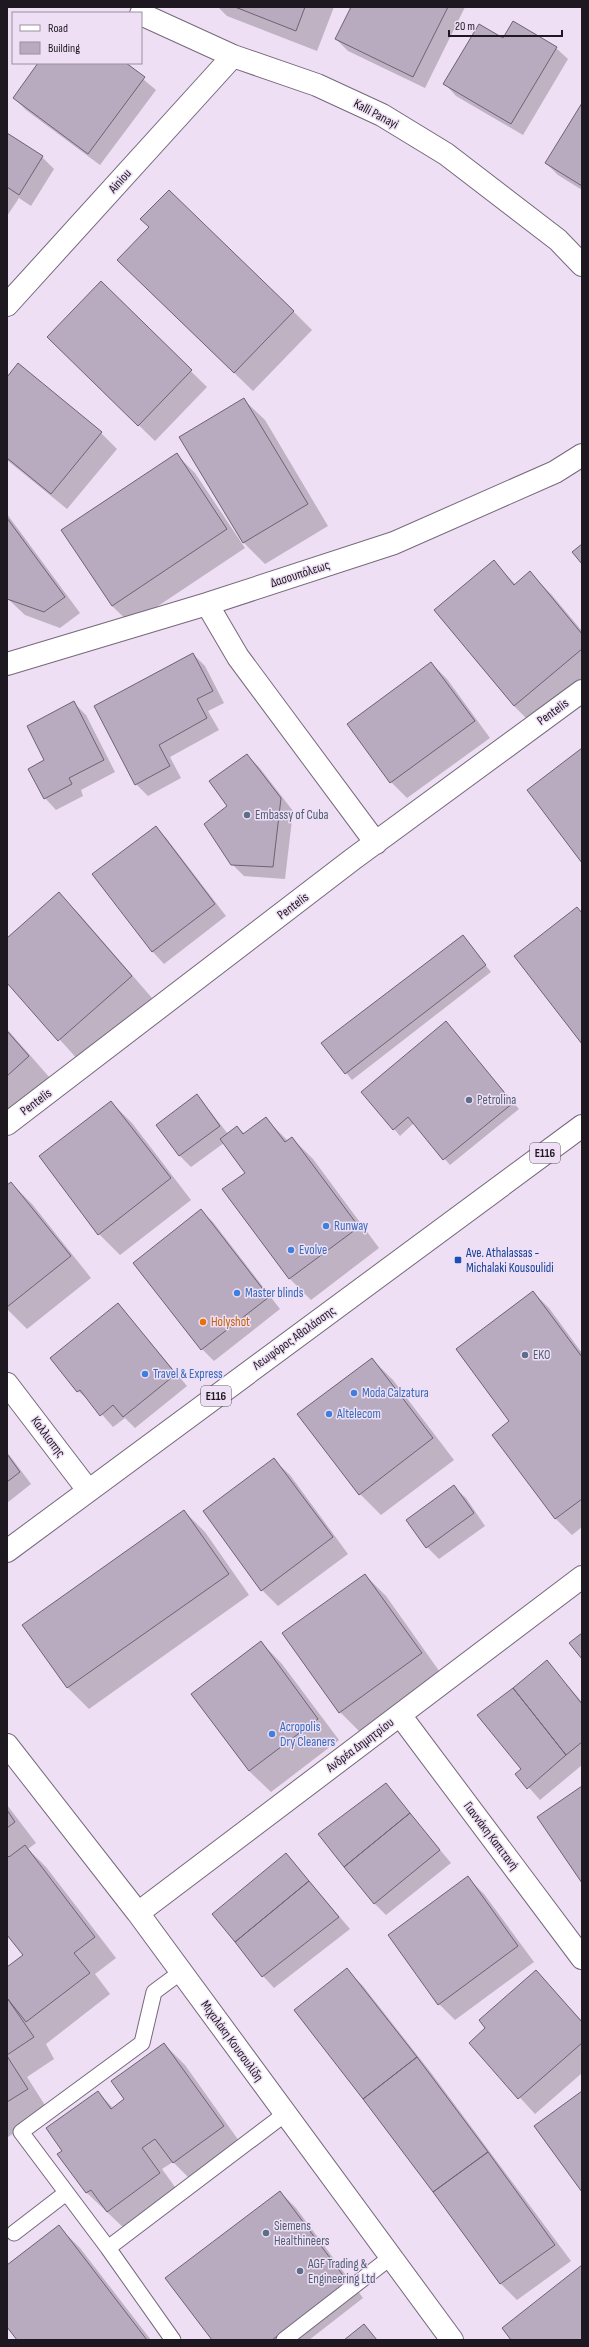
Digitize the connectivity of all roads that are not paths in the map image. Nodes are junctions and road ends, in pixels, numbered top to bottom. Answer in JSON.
{"nodes":[{"id":1,"x":126,"y":7,"type":"edge"},
{"id":2,"x":138,"y":12,"type":"edge"},
{"id":3,"x":142,"y":14,"type":"edge"},
{"id":4,"x":233,"y":56,"type":"junction"},
{"id":5,"x":582,"y":265,"type":"edge"},
{"id":6,"x":7,"y":305,"type":"edge"},
{"id":7,"x":582,"y":455,"type":"edge"},
{"id":8,"x":207,"y":604,"type":"junction"},
{"id":9,"x":7,"y":664,"type":"edge"},
{"id":10,"x":582,"y":691,"type":"edge"},
{"id":11,"x":376,"y":843,"type":"junction"},
{"id":12,"x":7,"y":1124,"type":"edge"},
{"id":13,"x":582,"y":1126,"type":"edge"},
{"id":14,"x":7,"y":1384,"type":"edge"},
{"id":15,"x":88,"y":1490,"type":"junction"},
{"id":16,"x":7,"y":1551,"type":"edge"},
{"id":17,"x":582,"y":1577,"type":"edge"},
{"id":18,"x":400,"y":1715,"type":"junction"},
{"id":19,"x":7,"y":1745,"type":"edge"},
{"id":20,"x":138,"y":1913,"type":"junction"},
{"id":21,"x":582,"y":1958,"type":"edge"},
{"id":22,"x":181,"y":1972,"type":"junction"},
{"id":23,"x":285,"y":2114,"type":"junction"},
{"id":24,"x":66,"y":2193,"type":"junction"},
{"id":25,"x":14,"y":2233,"type":"dead end"},
{"id":26,"x":108,"y":2248,"type":"junction"},
{"id":27,"x":391,"y":2257,"type":"junction"},
{"id":28,"x":173,"y":2340,"type":"edge"},
{"id":29,"x":284,"y":2340,"type":"edge"},
{"id":30,"x":452,"y":2340,"type":"edge"}],
"edges":[{"from":1,"to":2,"type":"street","name":"Kalli Panayi"},
{"from":3,"to":4,"type":"street","name":"Kalli Panayi"},
{"from":4,"to":5,"type":"street","name":"Kalli Panayi"},
{"from":4,"to":6,"type":"street","name":"Ainiou"},
{"from":7,"to":8,"type":"street","name":"Δασουπόλεως"},
{"from":8,"to":9,"type":"street","name":"Δασουπόλεως"},
{"from":8,"to":11,"type":"street"},
{"from":10,"to":11,"type":"street","name":"Pentelis"},
{"from":11,"to":12,"type":"street","name":"Pentelis"},
{"from":13,"to":15,"type":"street","name":"Λεωφόρος Αθαλάσσης","number":"E116"},
{"from":14,"to":15,"type":"street","name":"Καλλιοπης"},
{"from":15,"to":16,"type":"street","name":"Λεωφόρος Αθαλάσσης","number":"E116"},
{"from":17,"to":18,"type":"street","name":"Ανδρέα Δημητρίου"},
{"from":18,"to":20,"type":"street","name":"Ανδρέα Δημητρίου"},
{"from":18,"to":21,"type":"street","name":"Γιαννάκη Καπιτανή"},
{"from":19,"to":20,"type":"street","name":"Μιχαλάκη Κουσουλίδη"},
{"from":20,"to":22,"type":"street","name":"Μιχαλάκη Κουσουλίδη"},
{"from":22,"to":23,"type":"street","name":"Μιχαλάκη Κουσουλίδη"},
{"from":22,"to":24,"type":"lane"},
{"from":23,"to":26,"type":"lane"},
{"from":23,"to":27,"type":"street","name":"Μιχαλάκη Κουσουλίδη"},
{"from":24,"to":25,"type":"lane"},
{"from":24,"to":26,"type":"lane"},
{"from":26,"to":28,"type":"lane"},
{"from":27,"to":29,"type":"lane"},
{"from":27,"to":30,"type":"street","name":"Μιχαλάκη Κουσουλίδη"}]}
